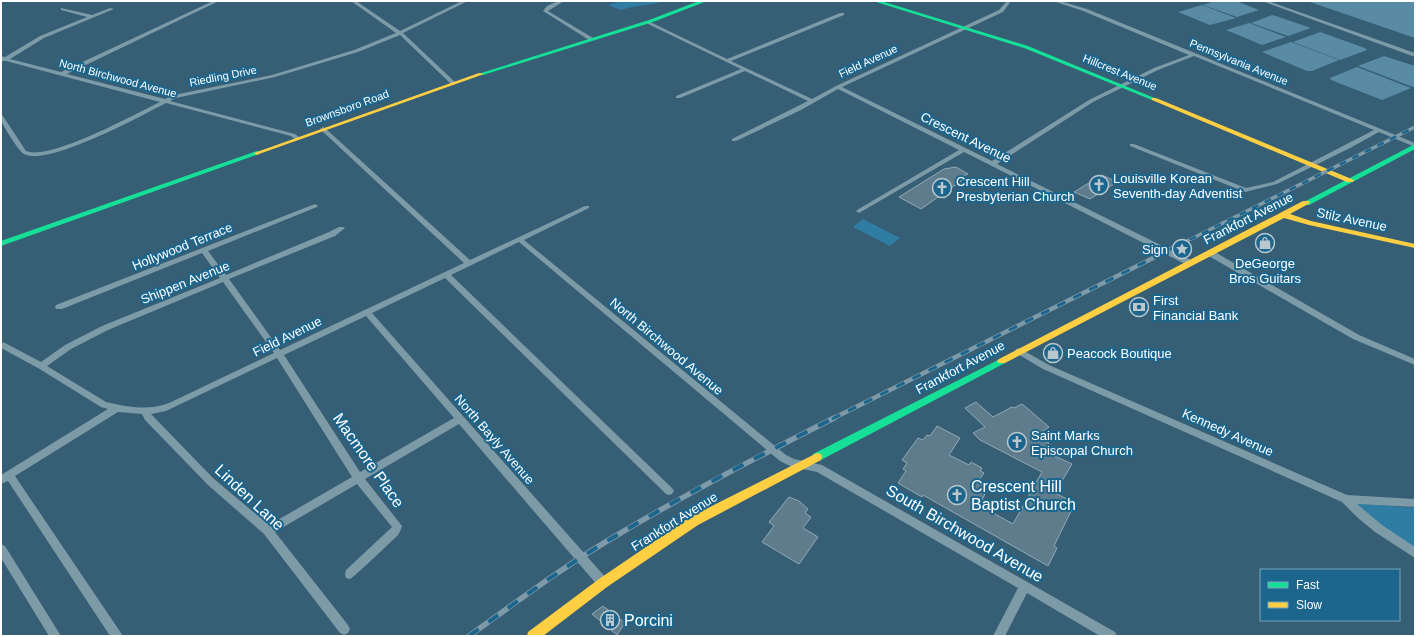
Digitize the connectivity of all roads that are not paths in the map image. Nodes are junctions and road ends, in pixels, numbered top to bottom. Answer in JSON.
{"nodes":[{"id":1,"x":217,"y":1,"type":"edge"},
{"id":2,"x":353,"y":1,"type":"edge"},
{"id":3,"x":466,"y":1,"type":"edge"},
{"id":4,"x":562,"y":1,"type":"edge"},
{"id":5,"x":704,"y":1,"type":"edge"},
{"id":6,"x":876,"y":1,"type":"edge"},
{"id":7,"x":1009,"y":1,"type":"edge"},
{"id":8,"x":1055,"y":1,"type":"edge"},
{"id":9,"x":1264,"y":1,"type":"edge"},
{"id":10,"x":62,"y":9,"type":"dead end"},
{"id":11,"x":112,"y":10,"type":"dead end"},
{"id":12,"x":842,"y":14,"type":"dead end"},
{"id":13,"x":92,"y":17,"type":"junction"},
{"id":14,"x":646,"y":22,"type":"junction"},
{"id":15,"x":415,"y":25,"type":"junction"},
{"id":16,"x":392,"y":27,"type":"junction"},
{"id":17,"x":965,"y":27,"type":"junction"},
{"id":18,"x":399,"y":32,"type":"junction"},
{"id":19,"x":591,"y":39,"type":"junction"},
{"id":20,"x":1193,"y":55,"type":"junction"},
{"id":21,"x":1415,"y":55,"type":"edge"},
{"id":22,"x":3,"y":60,"type":"edge"},
{"id":23,"x":726,"y":61,"type":"junction"},
{"id":24,"x":745,"y":69,"type":"junction"},
{"id":25,"x":62,"y":74,"type":"junction"},
{"id":26,"x":453,"y":83,"type":"junction"},
{"id":27,"x":1122,"y":86,"type":"junction"},
{"id":28,"x":838,"y":87,"type":"junction"},
{"id":29,"x":678,"y":97,"type":"dead end"},
{"id":30,"x":165,"y":101,"type":"junction"},
{"id":31,"x":812,"y":101,"type":"junction"},
{"id":32,"x":1,"y":117,"type":"edge"},
{"id":33,"x":322,"y":129,"type":"junction"},
{"id":34,"x":1380,"y":130,"type":"junction"},
{"id":35,"x":297,"y":138,"type":"junction"},
{"id":36,"x":734,"y":140,"type":"dead end"},
{"id":37,"x":1415,"y":145,"type":"edge"},
{"id":38,"x":1132,"y":146,"type":"dead end"},
{"id":39,"x":963,"y":150,"type":"junction"},
{"id":40,"x":992,"y":164,"type":"junction"},
{"id":41,"x":1314,"y":164,"type":"junction"},
{"id":42,"x":1350,"y":180,"type":"junction"},
{"id":43,"x":315,"y":206,"type":"dead end"},
{"id":44,"x":587,"y":207,"type":"dead end"},
{"id":45,"x":859,"y":211,"type":"dead end"},
{"id":46,"x":1284,"y":215,"type":"junction"},
{"id":47,"x":341,"y":228,"type":"dead end"},
{"id":48,"x":519,"y":239,"type":"junction"},
{"id":49,"x":1,"y":244,"type":"edge"},
{"id":50,"x":1415,"y":246,"type":"edge"},
{"id":51,"x":204,"y":250,"type":"junction"},
{"id":52,"x":1210,"y":253,"type":"junction"},
{"id":53,"x":469,"y":263,"type":"junction"},
{"id":54,"x":1190,"y":263,"type":"junction"},
{"id":55,"x":446,"y":274,"type":"junction"},
{"id":56,"x":225,"y":279,"type":"junction"},
{"id":57,"x":58,"y":307,"type":"dead end"},
{"id":58,"x":367,"y":312,"type":"junction"},
{"id":59,"x":2,"y":345,"type":"edge"},
{"id":60,"x":1019,"y":351,"type":"junction"},
{"id":61,"x":279,"y":354,"type":"junction"},
{"id":62,"x":1415,"y":362,"type":"edge"},
{"id":63,"x":41,"y":366,"type":"junction"},
{"id":64,"x":117,"y":408,"type":"junction"},
{"id":65,"x":148,"y":410,"type":"junction"},
{"id":66,"x":460,"y":419,"type":"junction"},
{"id":67,"x":802,"y":465,"type":"junction"},
{"id":68,"x":5,"y":478,"type":"edge"},
{"id":69,"x":359,"y":479,"type":"junction"},
{"id":70,"x":669,"y":491,"type":"dead end"},
{"id":71,"x":1346,"y":499,"type":"junction"},
{"id":72,"x":1415,"y":503,"type":"edge"},
{"id":73,"x":268,"y":531,"type":"junction"},
{"id":74,"x":1,"y":549,"type":"edge"},
{"id":75,"x":1415,"y":553,"type":"edge"},
{"id":76,"x":350,"y":574,"type":"dead end"},
{"id":77,"x":603,"y":583,"type":"junction"},
{"id":78,"x":1025,"y":586,"type":"junction"},
{"id":79,"x":344,"y":629,"type":"dead end"},
{"id":80,"x":55,"y":636,"type":"edge"},
{"id":81,"x":117,"y":636,"type":"edge"},
{"id":82,"x":533,"y":636,"type":"edge"},
{"id":83,"x":1000,"y":636,"type":"edge"},
{"id":84,"x":1111,"y":636,"type":"edge"}],
"edges":[{"from":1,"to":25,"type":"street"},
{"from":2,"to":16,"type":"street"},
{"from":3,"to":15,"type":"street","name":"Riedling Drive"},
{"from":4,"to":19,"type":"street"},
{"from":5,"to":14,"type":"main road","name":"Brownsboro Road"},
{"from":6,"to":17,"type":"main road","name":"Hillcrest Avenue"},
{"from":7,"to":17,"type":"street","name":"Field Avenue"},
{"from":8,"to":20,"type":"street","name":"Pennsylvania Avenue"},
{"from":9,"to":21,"type":"street"},
{"from":10,"to":13,"type":"street"},
{"from":11,"to":13,"type":"street"},
{"from":12,"to":23,"type":"street"},
{"from":13,"to":22,"type":"street"},
{"from":14,"to":19,"type":"main road","name":"Brownsboro Road"},
{"from":14,"to":23,"type":"street"},
{"from":15,"to":16,"type":"street"},
{"from":15,"to":18,"type":"street","name":"Riedling Drive"},
{"from":16,"to":18,"type":"street"},
{"from":17,"to":27,"type":"main road","name":"Hillcrest Avenue"},
{"from":17,"to":28,"type":"street","name":"Field Avenue"},
{"from":18,"to":26,"type":"street"},
{"from":18,"to":30,"type":"street","name":"Riedling Drive"},
{"from":19,"to":26,"type":"main road","name":"Brownsboro Road"},
{"from":20,"to":27,"type":"street"},
{"from":20,"to":34,"type":"street","name":"Pennsylvania Avenue"},
{"from":22,"to":25,"type":"street","name":"North Birchwood Avenue"},
{"from":23,"to":24,"type":"street"},
{"from":24,"to":29,"type":"street"},
{"from":24,"to":31,"type":"street"},
{"from":25,"to":30,"type":"street","name":"North Birchwood Avenue"},
{"from":26,"to":33,"type":"main road","name":"Brownsboro Road"},
{"from":27,"to":40,"type":"street"},
{"from":27,"to":41,"type":"main road","name":"Hillcrest Avenue"},
{"from":28,"to":31,"type":"street","name":"Field Avenue"},
{"from":28,"to":39,"type":"street","name":"Crescent Avenue"},
{"from":30,"to":32,"type":"street","name":"Riedling Drive"},
{"from":30,"to":35,"type":"street","name":"North Birchwood Avenue"},
{"from":31,"to":36,"type":"street","name":"Field Avenue"},
{"from":33,"to":35,"type":"main road","name":"Brownsboro Road"},
{"from":33,"to":53,"type":"street"},
{"from":34,"to":37,"type":"street","name":"Pennsylvania Avenue"},
{"from":34,"to":41,"type":"street"},
{"from":35,"to":49,"type":"main road","name":"Brownsboro Road"},
{"from":37,"to":42,"type":"main road","name":"Frankfort Avenue"},
{"from":38,"to":41,"type":"street"},
{"from":39,"to":40,"type":"street","name":"Crescent Avenue"},
{"from":39,"to":45,"type":"street"},
{"from":40,"to":54,"type":"street","name":"Crescent Avenue"},
{"from":41,"to":42,"type":"main road","name":"Hillcrest Avenue"},
{"from":42,"to":46,"type":"main road","name":"Frankfort Avenue"},
{"from":43,"to":51,"type":"street","name":"Hollywood Terrace"},
{"from":44,"to":48,"type":"street","name":"Field Avenue"},
{"from":46,"to":50,"type":"main road","name":"Stilz Avenue"},
{"from":46,"to":52,"type":"main road","name":"Frankfort Avenue"},
{"from":47,"to":56,"type":"street","name":"Shippen Avenue"},
{"from":48,"to":53,"type":"street","name":"Field Avenue"},
{"from":48,"to":67,"type":"street","name":"North Birchwood Avenue"},
{"from":51,"to":56,"type":"street"},
{"from":51,"to":57,"type":"street","name":"Hollywood Terrace"},
{"from":52,"to":54,"type":"main road","name":"Frankfort Avenue"},
{"from":52,"to":62,"type":"street"},
{"from":53,"to":55,"type":"street","name":"Field Avenue"},
{"from":54,"to":60,"type":"main road","name":"Frankfort Avenue"},
{"from":55,"to":58,"type":"street","name":"Field Avenue"},
{"from":55,"to":70,"type":"street"},
{"from":56,"to":61,"type":"street"},
{"from":56,"to":63,"type":"street","name":"Shippen Avenue"},
{"from":58,"to":61,"type":"street","name":"Field Avenue"},
{"from":58,"to":66,"type":"street","name":"North Bayly Avenue"},
{"from":59,"to":63,"type":"street"},
{"from":60,"to":67,"type":"main road","name":"Frankfort Avenue"},
{"from":60,"to":71,"type":"street","name":"Kennedy Avenue"},
{"from":61,"to":65,"type":"street","name":"Field Avenue"},
{"from":61,"to":69,"type":"street","name":"Macmore Place"},
{"from":63,"to":64,"type":"street"},
{"from":64,"to":65,"type":"street","name":"Field Avenue"},
{"from":64,"to":68,"type":"street"},
{"from":65,"to":73,"type":"street","name":"Linden Lane"},
{"from":66,"to":69,"type":"street"},
{"from":66,"to":77,"type":"street","name":"North Bayly Avenue"},
{"from":67,"to":77,"type":"main road","name":"Frankfort Avenue"},
{"from":67,"to":78,"type":"street","name":"South Birchwood Avenue"},
{"from":68,"to":81,"type":"street"},
{"from":69,"to":73,"type":"street"},
{"from":69,"to":76,"type":"street","name":"Macmore Place"},
{"from":71,"to":72,"type":"street"},
{"from":71,"to":75,"type":"street","name":"Kennedy Avenue"},
{"from":73,"to":79,"type":"street","name":"Linden Lane"},
{"from":74,"to":80,"type":"street"},
{"from":77,"to":82,"type":"main road","name":"Frankfort Avenue"},
{"from":78,"to":83,"type":"street"},
{"from":78,"to":84,"type":"street","name":"South Birchwood Avenue"}]}
